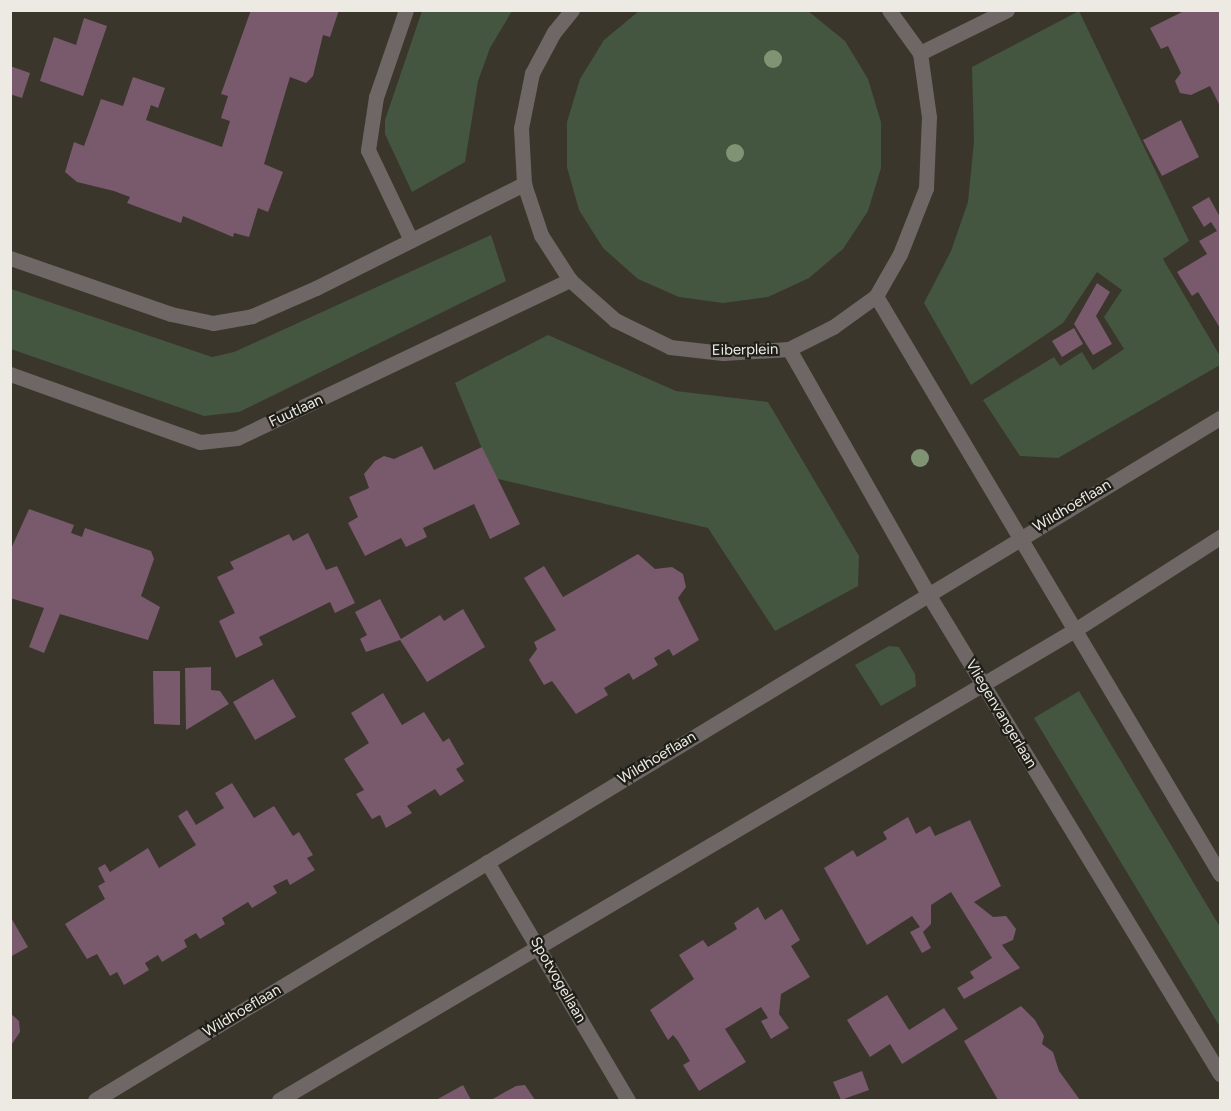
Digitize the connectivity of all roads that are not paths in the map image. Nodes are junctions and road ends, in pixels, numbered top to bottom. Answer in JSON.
{"nodes":[{"id":1,"x":406,"y":10,"type":"edge"},
{"id":2,"x":572,"y":10,"type":"edge"},
{"id":3,"x":889,"y":10,"type":"edge"},
{"id":4,"x":1007,"y":10,"type":"edge"},
{"id":5,"x":920,"y":53,"type":"junction"},
{"id":6,"x":524,"y":184,"type":"junction"},
{"id":7,"x":411,"y":240,"type":"junction"},
{"id":8,"x":10,"y":258,"type":"edge"},
{"id":9,"x":570,"y":280,"type":"junction"},
{"id":10,"x":876,"y":296,"type":"junction"},
{"id":11,"x":789,"y":350,"type":"junction"},
{"id":12,"x":10,"y":374,"type":"edge"},
{"id":13,"x":1221,"y":418,"type":"edge"},
{"id":14,"x":1021,"y":537,"type":"junction"},
{"id":15,"x":1221,"y":537,"type":"edge"},
{"id":16,"x":928,"y":594,"type":"junction"},
{"id":17,"x":1078,"y":628,"type":"junction"},
{"id":18,"x":983,"y":684,"type":"junction"},
{"id":19,"x":487,"y":862,"type":"junction"},
{"id":20,"x":1221,"y":874,"type":"edge"},
{"id":21,"x":540,"y":948,"type":"junction"},
{"id":22,"x":1221,"y":1074,"type":"edge"},
{"id":23,"x":95,"y":1101,"type":"edge"},
{"id":24,"x":279,"y":1101,"type":"edge"},
{"id":25,"x":628,"y":1101,"type":"edge"}],
"edges":[{"from":1,"to":7,"type":"street"},
{"from":2,"to":6,"type":"street","name":"Eiberplein"},
{"from":3,"to":5,"type":"street","name":"Eiberplein"},
{"from":4,"to":5,"type":"street"},
{"from":5,"to":10,"type":"street","name":"Eiberplein"},
{"from":6,"to":7,"type":"street"},
{"from":6,"to":9,"type":"street","name":"Eiberplein"},
{"from":7,"to":8,"type":"street"},
{"from":9,"to":11,"type":"street","name":"Eiberplein"},
{"from":9,"to":12,"type":"street","name":"Fuutlaan"},
{"from":10,"to":11,"type":"street","name":"Eiberplein"},
{"from":10,"to":14,"type":"street"},
{"from":11,"to":16,"type":"street","name":"Vliegenvangerlaan"},
{"from":13,"to":14,"type":"street","name":"Wildhoeflaan"},
{"from":14,"to":16,"type":"street","name":"Wildhoeflaan"},
{"from":14,"to":17,"type":"street"},
{"from":15,"to":17,"type":"street"},
{"from":16,"to":18,"type":"street","name":"Vliegenvangerlaan"},
{"from":16,"to":19,"type":"street","name":"Wildhoeflaan"},
{"from":17,"to":18,"type":"street"},
{"from":17,"to":20,"type":"street"},
{"from":18,"to":21,"type":"street"},
{"from":18,"to":22,"type":"street","name":"Vliegenvangerlaan"},
{"from":19,"to":21,"type":"street","name":"Spotvogellaan"},
{"from":19,"to":23,"type":"street","name":"Wildhoeflaan"},
{"from":21,"to":24,"type":"street"},
{"from":21,"to":25,"type":"street","name":"Spotvogellaan"}]}
